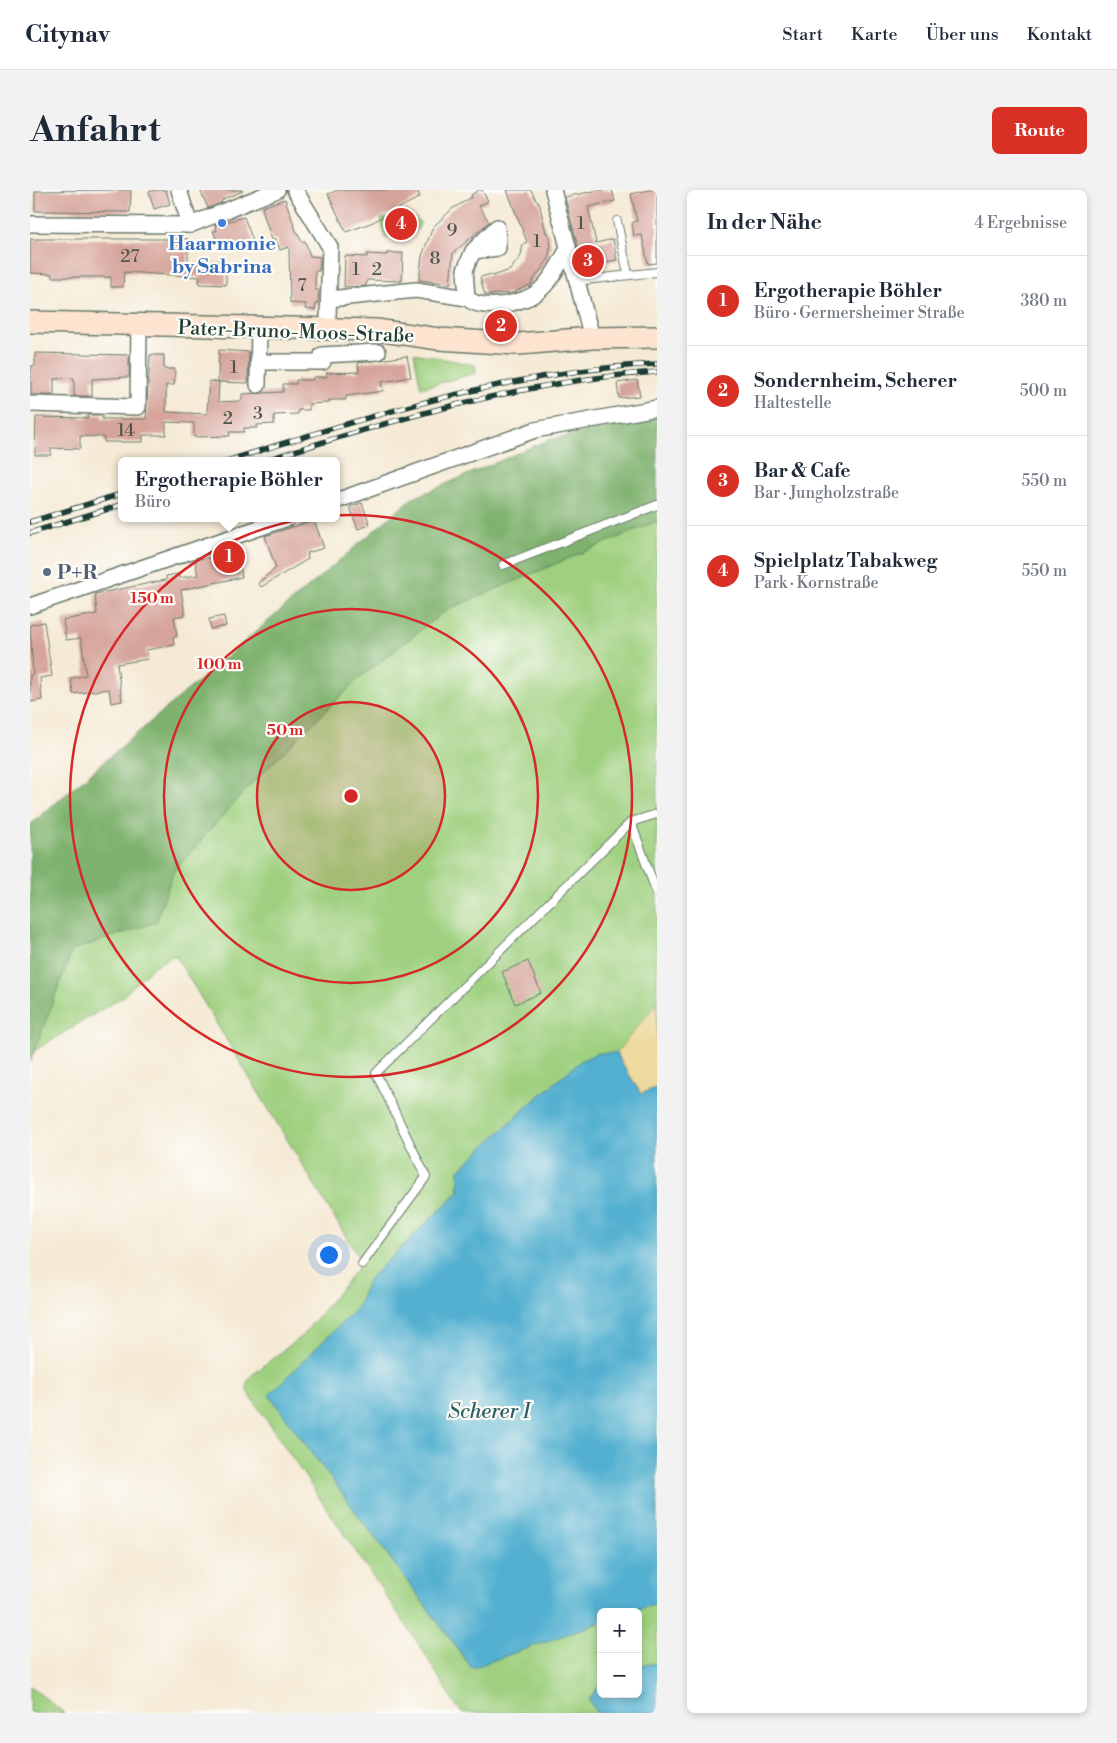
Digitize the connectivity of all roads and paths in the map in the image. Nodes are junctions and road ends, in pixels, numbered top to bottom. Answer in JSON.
{"nodes":[{"id":1,"x":180,"y":190,"type":"edge"},
{"id":2,"x":277,"y":190,"type":"edge"},
{"id":3,"x":295,"y":190,"type":"edge"},
{"id":4,"x":559,"y":191,"type":"edge"},
{"id":5,"x":617,"y":221,"type":"dead end"},
{"id":6,"x":30,"y":224,"type":"edge"},
{"id":7,"x":190,"y":224,"type":"junction"},
{"id":8,"x":568,"y":249,"type":"junction"},
{"id":9,"x":473,"y":251,"type":"dead end"},
{"id":10,"x":657,"y":272,"type":"edge"},
{"id":11,"x":628,"y":274,"type":"junction"},
{"id":12,"x":576,"y":281,"type":"junction"},
{"id":13,"x":467,"y":298,"type":"junction"},
{"id":14,"x":329,"y":299,"type":"junction"},
{"id":15,"x":328,"y":318,"type":"dead end"},
{"id":16,"x":30,"y":322,"type":"edge"},
{"id":17,"x":139,"y":326,"type":"junction"},
{"id":18,"x":259,"y":328,"type":"junction"},
{"id":19,"x":657,"y":337,"type":"edge"},
{"id":20,"x":592,"y":338,"type":"junction"},
{"id":21,"x":378,"y":352,"type":"dead end"},
{"id":22,"x":258,"y":362,"type":"junction"},
{"id":23,"x":258,"y":385,"type":"dead end"},
{"id":24,"x":30,"y":404,"type":"edge"},
{"id":25,"x":657,"y":408,"type":"edge"},
{"id":26,"x":340,"y":500,"type":"edge"},
{"id":27,"x":657,"y":505,"type":"edge"},
{"id":28,"x":276,"y":522,"type":"edge"},
{"id":29,"x":503,"y":564,"type":"dead end"},
{"id":30,"x":30,"y":606,"type":"edge"},
{"id":31,"x":657,"y":814,"type":"edge"},
{"id":32,"x":631,"y":822,"type":"junction"},
{"id":33,"x":656,"y":892,"type":"edge"},
{"id":34,"x":362,"y":1264,"type":"dead end"}],
"edges":[{"from":1,"to":7,"type":"street"},
{"from":2,"to":7,"type":"street"},
{"from":3,"to":14,"type":"street"},
{"from":4,"to":8,"type":"street"},
{"from":5,"to":11,"type":"lane"},
{"from":6,"to":7,"type":"street"},
{"from":8,"to":12,"type":"street"},
{"from":8,"to":13,"type":"street"},
{"from":9,"to":13,"type":"street"},
{"from":10,"to":11,"type":"lane"},
{"from":11,"to":12,"type":"lane"},
{"from":12,"to":20,"type":"street"},
{"from":13,"to":14,"type":"street"},
{"from":14,"to":15,"type":"street"},
{"from":16,"to":17,"type":"main road","name":"Pater-Bruno-Moos-Straße"},
{"from":17,"to":18,"type":"main road","name":"Pater-Bruno-Moos-Straße"},
{"from":17,"to":24,"type":"street"},
{"from":18,"to":20,"type":"main road","name":"Pater-Bruno-Moos-Straße"},
{"from":18,"to":22,"type":"street"},
{"from":19,"to":20,"type":"main road","name":"Pater-Bruno-Moos-Straße"},
{"from":21,"to":22,"type":"street"},
{"from":22,"to":23,"type":"street"},
{"from":25,"to":26,"type":"street"},
{"from":27,"to":29,"type":"lane"},
{"from":28,"to":30,"type":"street"},
{"from":31,"to":32,"type":"lane"},
{"from":32,"to":33,"type":"lane"},
{"from":32,"to":34,"type":"lane"}]}
